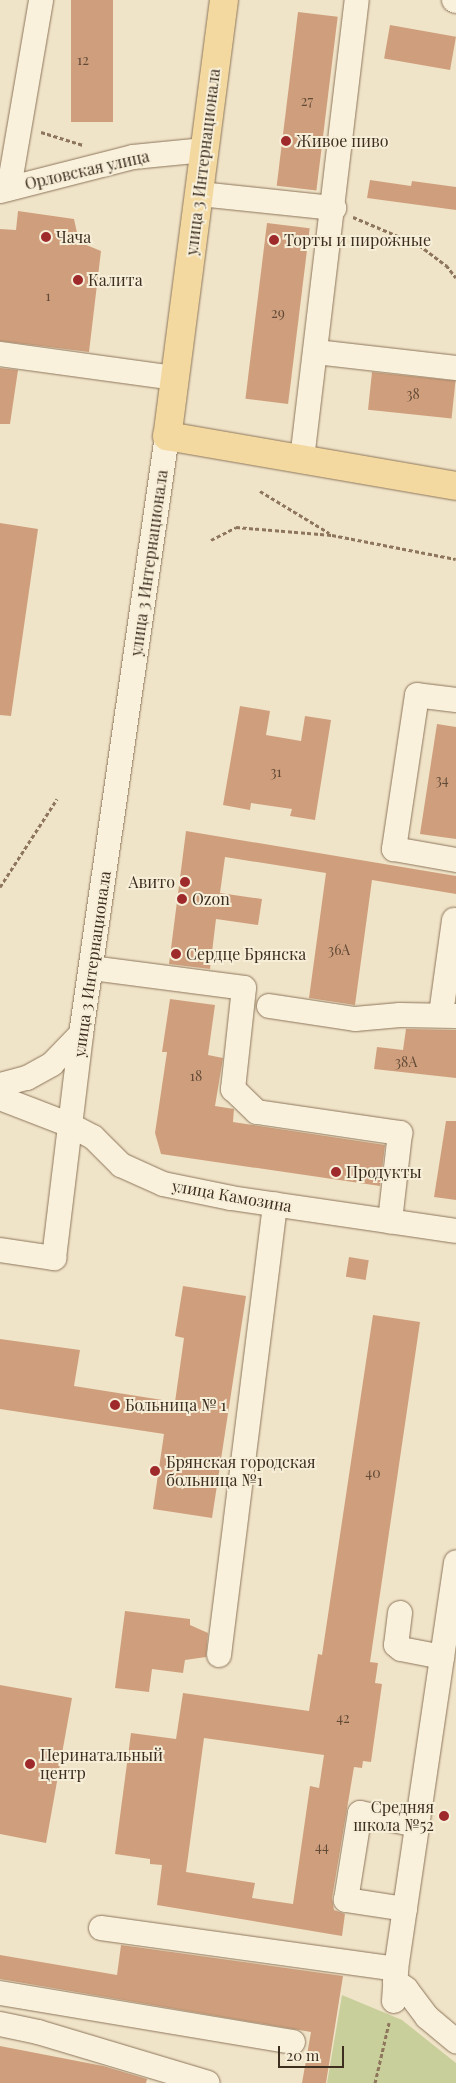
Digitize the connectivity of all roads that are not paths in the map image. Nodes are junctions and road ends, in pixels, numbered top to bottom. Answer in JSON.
{"nodes":[{"id":1,"x":41,"y":0,"type":"edge"},
{"id":2,"x":224,"y":0,"type":"edge"},
{"id":3,"x":358,"y":0,"type":"edge"},
{"id":4,"x":204,"y":150,"type":"junction"},
{"id":5,"x":5,"y":190,"type":"edge"},
{"id":6,"x":200,"y":194,"type":"junction"},
{"id":7,"x":334,"y":208,"type":"junction"},
{"id":8,"x":316,"y":352,"type":"junction"},
{"id":9,"x":0,"y":354,"type":"edge"},
{"id":10,"x":456,"y":368,"type":"edge"},
{"id":11,"x":175,"y":378,"type":"junction"},
{"id":12,"x":168,"y":436,"type":"junction"},
{"id":13,"x":302,"y":459,"type":"junction"},
{"id":14,"x":456,"y":486,"type":"edge"},
{"id":15,"x":456,"y":700,"type":"edge"},
{"id":16,"x":456,"y":860,"type":"edge"},
{"id":17,"x":454,"y":920,"type":"dead end"},
{"id":18,"x":91,"y":968,"type":"junction"},
{"id":19,"x":269,"y":1006,"type":"dead end"},
{"id":20,"x":448,"y":1015,"type":"edge"},
{"id":21,"x":81,"y":1034,"type":"junction"},
{"id":22,"x":0,"y":1085,"type":"edge"},
{"id":23,"x":0,"y":1098,"type":"edge"},
{"id":24,"x":70,"y":1125,"type":"junction"},
{"id":25,"x":274,"y":1204,"type":"junction"},
{"id":26,"x":390,"y":1221,"type":"junction"},
{"id":27,"x":456,"y":1230,"type":"edge"},
{"id":28,"x":0,"y":1250,"type":"edge"},
{"id":29,"x":456,"y":1562,"type":"edge"},
{"id":30,"x":400,"y":1613,"type":"dead end"},
{"id":31,"x":220,"y":1655,"type":"dead end"},
{"id":32,"x":442,"y":1658,"type":"junction"},
{"id":33,"x":417,"y":1825,"type":"junction"},
{"id":34,"x":405,"y":1909,"type":"junction"},
{"id":35,"x":101,"y":1928,"type":"dead end"},
{"id":36,"x":395,"y":1983,"type":"junction"},
{"id":37,"x":0,"y":1993,"type":"edge"},
{"id":38,"x":0,"y":2024,"type":"edge"},
{"id":39,"x":456,"y":2040,"type":"edge"},
{"id":40,"x":293,"y":2042,"type":"dead end"},
{"id":41,"x":208,"y":2083,"type":"edge"}],
"edges":[{"from":1,"to":5,"type":"street"},
{"from":2,"to":4,"type":"main road","name":"улица 3 Интернационала"},
{"from":3,"to":7,"type":"street"},
{"from":4,"to":5,"type":"street","name":"Орловская улица"},
{"from":4,"to":6,"type":"main road","name":"улица 3 Интернационала"},
{"from":6,"to":7,"type":"street"},
{"from":6,"to":11,"type":"main road","name":"улица 3 Интернационала"},
{"from":7,"to":8,"type":"street"},
{"from":8,"to":10,"type":"street"},
{"from":8,"to":13,"type":"street"},
{"from":9,"to":11,"type":"street"},
{"from":11,"to":12,"type":"main road","name":"улица 3 Интернационала"},
{"from":12,"to":13,"type":"main road"},
{"from":12,"to":18,"type":"street","name":"улица 3 Интернационала"},
{"from":13,"to":14,"type":"main road"},
{"from":15,"to":16,"type":"street"},
{"from":17,"to":20,"type":"street"},
{"from":18,"to":21,"type":"street","name":"улица 3 Интернационала"},
{"from":18,"to":26,"type":"street"},
{"from":19,"to":20,"type":"street"},
{"from":21,"to":22,"type":"street"},
{"from":21,"to":24,"type":"street","name":"улица 3 Интернационала"},
{"from":23,"to":24,"type":"street","name":"улица Камозина"},
{"from":24,"to":25,"type":"street","name":"улица Камозина"},
{"from":24,"to":28,"type":"street","name":"улица 3 Интернационала"},
{"from":25,"to":26,"type":"street","name":"улица Камозина"},
{"from":25,"to":31,"type":"street"},
{"from":26,"to":27,"type":"street","name":"улица Камозина"},
{"from":29,"to":32,"type":"street"},
{"from":30,"to":32,"type":"street"},
{"from":32,"to":33,"type":"street"},
{"from":33,"to":34,"type":"street"},
{"from":33,"to":34,"type":"street"},
{"from":34,"to":36,"type":"street"},
{"from":35,"to":36,"type":"street"},
{"from":36,"to":39,"type":"street"},
{"from":37,"to":40,"type":"street"},
{"from":38,"to":41,"type":"street"}]}
